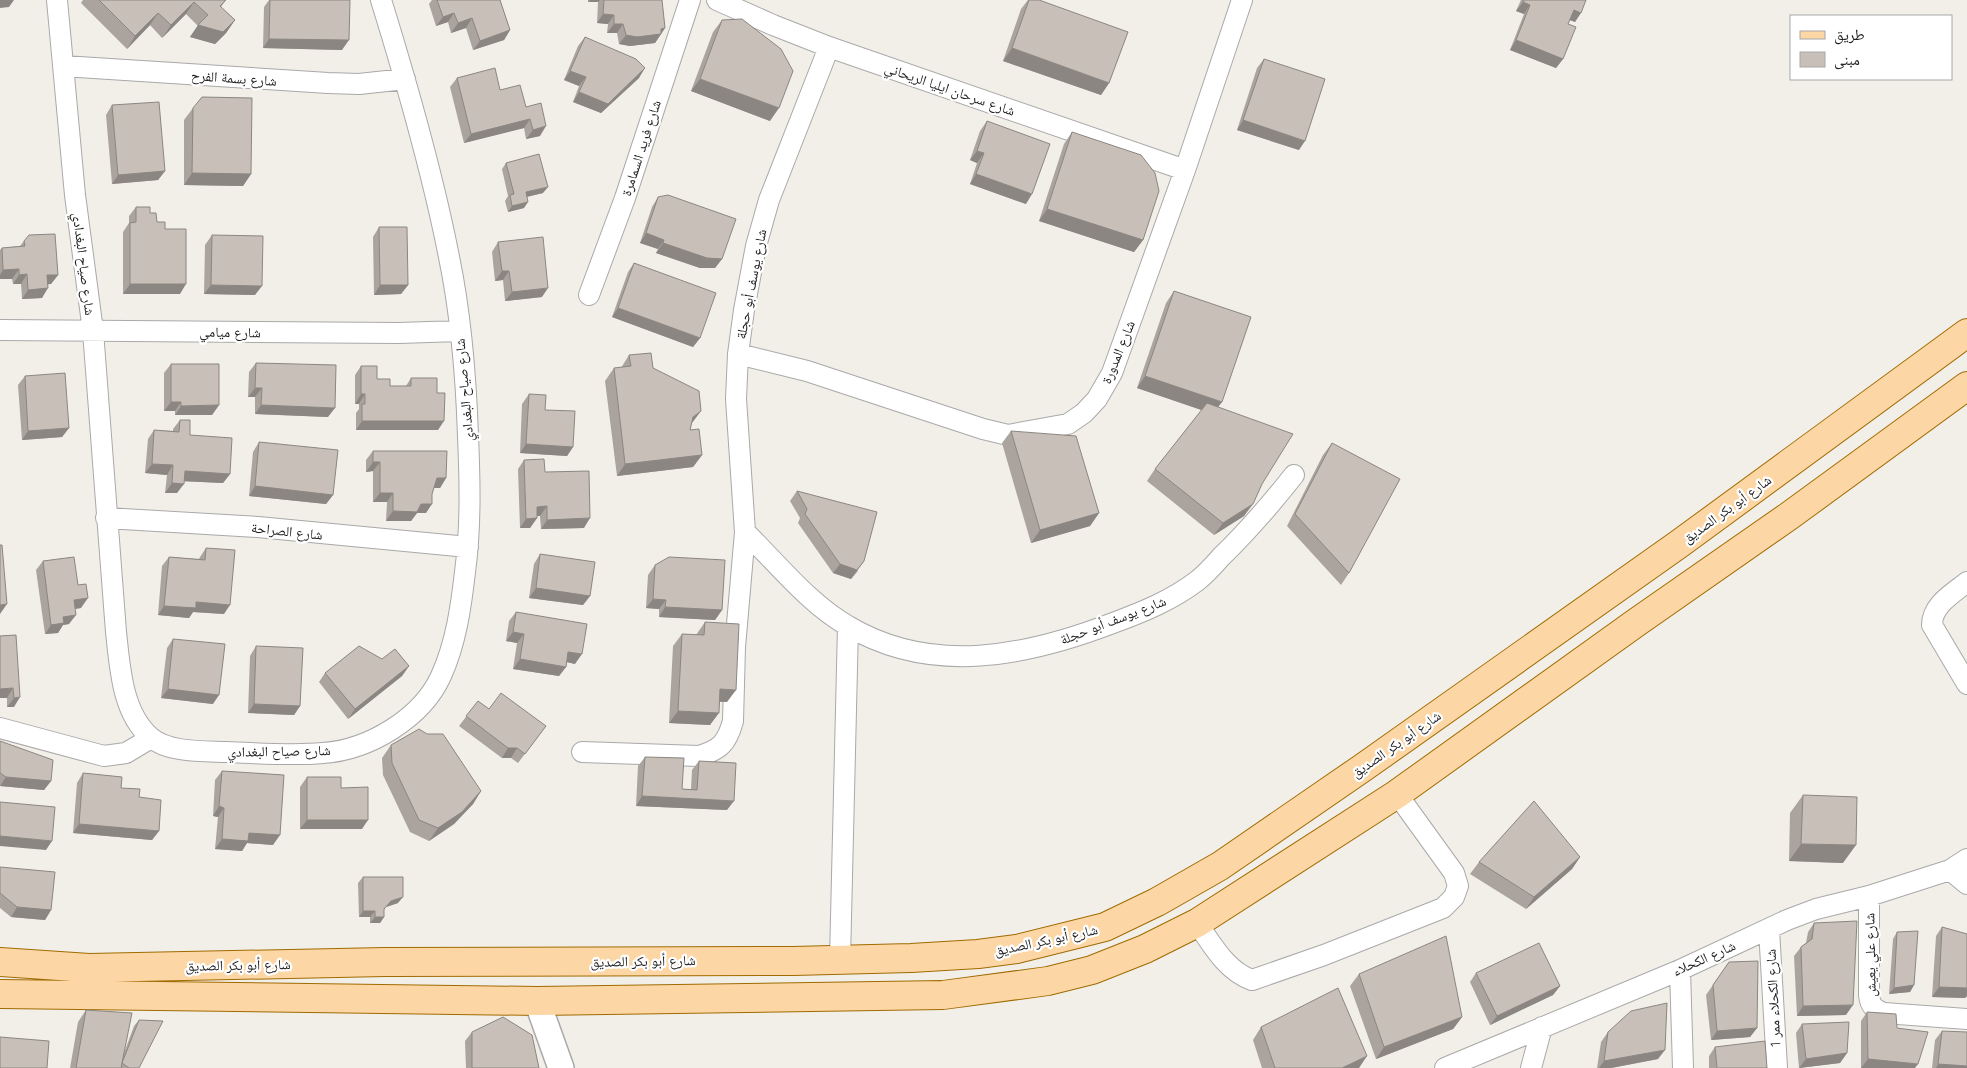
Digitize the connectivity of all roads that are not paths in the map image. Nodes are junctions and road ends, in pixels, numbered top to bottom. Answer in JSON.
{"nodes":[{"id":1,"x":58,"y":0,"type":"edge"},
{"id":2,"x":381,"y":0,"type":"edge"},
{"id":3,"x":690,"y":0,"type":"edge"},
{"id":4,"x":717,"y":0,"type":"edge"},
{"id":5,"x":1242,"y":0,"type":"edge"},
{"id":6,"x":829,"y":47,"type":"junction"},
{"id":7,"x":63,"y":66,"type":"junction"},
{"id":8,"x":405,"y":79,"type":"junction"},
{"id":9,"x":1185,"y":170,"type":"junction"},
{"id":10,"x":589,"y":295,"type":"dead end"},
{"id":11,"x":0,"y":330,"type":"edge"},
{"id":12,"x":93,"y":331,"type":"junction"},
{"id":13,"x":459,"y":331,"type":"junction"},
{"id":14,"x":1967,"y":333,"type":"edge"},
{"id":15,"x":738,"y":354,"type":"junction"},
{"id":16,"x":1967,"y":386,"type":"edge"},
{"id":17,"x":1294,"y":475,"type":"dead end"},
{"id":18,"x":106,"y":518,"type":"junction"},
{"id":19,"x":745,"y":532,"type":"junction"},
{"id":20,"x":468,"y":547,"type":"junction"},
{"id":21,"x":1967,"y":582,"type":"edge"},
{"id":22,"x":848,"y":626,"type":"junction"},
{"id":23,"x":1967,"y":684,"type":"edge"},
{"id":24,"x":0,"y":728,"type":"edge"},
{"id":25,"x":151,"y":738,"type":"junction"},
{"id":26,"x":582,"y":752,"type":"dead end"},
{"id":27,"x":1397,"y":794,"type":"junction"},
{"id":28,"x":1967,"y":859,"type":"edge"},
{"id":29,"x":1950,"y":870,"type":"junction"},
{"id":30,"x":1967,"y":884,"type":"edge"},
{"id":31,"x":1869,"y":896,"type":"junction"},
{"id":32,"x":1197,"y":923,"type":"junction"},
{"id":33,"x":1769,"y":929,"type":"junction"},
{"id":34,"x":3,"y":960,"type":"edge"},
{"id":35,"x":840,"y":960,"type":"junction"},
{"id":36,"x":385,"y":962,"type":"junction"},
{"id":37,"x":1680,"y":970,"type":"junction"},
{"id":38,"x":2,"y":995,"type":"edge"},
{"id":39,"x":385,"y":998,"type":"junction"},
{"id":40,"x":537,"y":1001,"type":"junction"},
{"id":41,"x":1967,"y":1019,"type":"edge"},
{"id":42,"x":1542,"y":1027,"type":"junction"},
{"id":43,"x":561,"y":1068,"type":"edge"},
{"id":44,"x":1444,"y":1068,"type":"edge"},
{"id":45,"x":1531,"y":1068,"type":"edge"},
{"id":46,"x":1683,"y":1068,"type":"edge"},
{"id":47,"x":1777,"y":1068,"type":"edge"}],
"edges":[{"from":1,"to":7,"type":"street","name":"شارع صياح البغدادي"},
{"from":2,"to":8,"type":"street","name":"شارع صياح البغدادي"},
{"from":3,"to":10,"type":"street","name":"شارع فريد السمامرة"},
{"from":4,"to":6,"type":"street","name":"شارع سرحان ايليا الريحاني"},
{"from":5,"to":9,"type":"street","name":"شارع المدورة"},
{"from":6,"to":9,"type":"street","name":"شارع سرحان ايليا الريحاني"},
{"from":6,"to":15,"type":"street","name":"شارع يوسف أبو حجلة"},
{"from":7,"to":8,"type":"street","name":"شارع بسمة الفرح"},
{"from":7,"to":12,"type":"street","name":"شارع صياح البغدادي"},
{"from":8,"to":13,"type":"street","name":"شارع صياح البغدادي"},
{"from":9,"to":15,"type":"street","name":"شارع المدورة"},
{"from":11,"to":12,"type":"street","name":"شارع ميامي"},
{"from":12,"to":13,"type":"street","name":"شارع ميامي"},
{"from":12,"to":18,"type":"street","name":"شارع صياح البغدادي"},
{"from":13,"to":20,"type":"street","name":"شارع صياح البغدادي"},
{"from":14,"to":35,"type":"main road","name":"شارع أبو بكر الصديق"},
{"from":15,"to":19,"type":"street","name":"شارع يوسف أبو حجلة"},
{"from":16,"to":27,"type":"main road"},
{"from":17,"to":22,"type":"street","name":"شارع يوسف أبو حجلة"},
{"from":18,"to":20,"type":"street","name":"شارع الصراحة"},
{"from":18,"to":25,"type":"street","name":"شارع صياح البغدادي"},
{"from":19,"to":22,"type":"street","name":"شارع يوسف أبو حجلة"},
{"from":19,"to":26,"type":"street","name":"شارع يوسف أبو حجلة"},
{"from":20,"to":25,"type":"street","name":"شارع صياح البغدادي"},
{"from":21,"to":23,"type":"street"},
{"from":22,"to":35,"type":"street"},
{"from":24,"to":25,"type":"street"},
{"from":27,"to":32,"type":"main road"},
{"from":27,"to":32,"type":"street"},
{"from":28,"to":29,"type":"street","name":"شارع الكحلاء"},
{"from":29,"to":30,"type":"street"},
{"from":29,"to":31,"type":"street","name":"شارع الكحلاء"},
{"from":31,"to":33,"type":"street","name":"شارع الكحلاء"},
{"from":31,"to":41,"type":"street","name":"شارع علي يعيش"},
{"from":32,"to":40,"type":"main road"},
{"from":33,"to":37,"type":"street","name":"شارع الكحلاء"},
{"from":33,"to":47,"type":"street","name":"شارع الكحلاء ممر 1"},
{"from":34,"to":36,"type":"main road","name":"شارع أبو بكر الصديق"},
{"from":35,"to":36,"type":"main road","name":"شارع أبو بكر الصديق"},
{"from":36,"to":39,"type":"main road"},
{"from":37,"to":42,"type":"street","name":"شارع الكحلاء"},
{"from":37,"to":46,"type":"street"},
{"from":38,"to":39,"type":"main road"},
{"from":39,"to":40,"type":"main road"},
{"from":40,"to":43,"type":"street"},
{"from":42,"to":44,"type":"street","name":"شارع الكحلاء"},
{"from":42,"to":45,"type":"street"}]}
